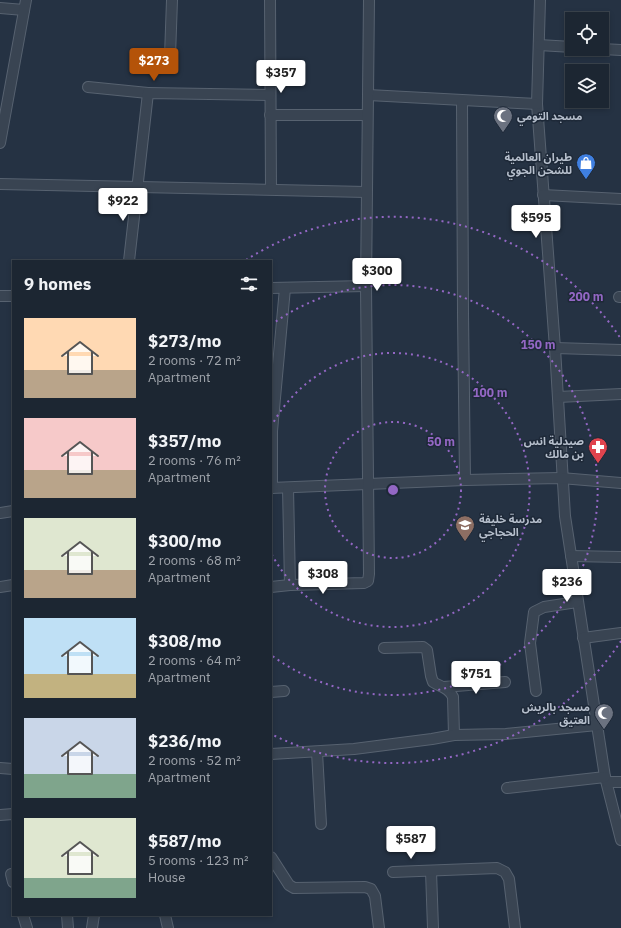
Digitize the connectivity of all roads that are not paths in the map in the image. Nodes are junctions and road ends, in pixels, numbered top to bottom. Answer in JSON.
{"nodes":[{"id":1,"x":172,"y":0,"type":"edge"},
{"id":2,"x":270,"y":0,"type":"edge"},
{"id":3,"x":369,"y":0,"type":"edge"},
{"id":4,"x":540,"y":0,"type":"edge"},
{"id":5,"x":25,"y":5,"type":"edge"},
{"id":6,"x":0,"y":8,"type":"edge"},
{"id":7,"x":539,"y":45,"type":"junction"},
{"id":8,"x":565,"y":47,"type":"edge"},
{"id":9,"x":609,"y":49,"type":"edge"},
{"id":10,"x":621,"y":50,"type":"edge"},
{"id":11,"x":170,"y":56,"type":"dead end"},
{"id":12,"x":88,"y":87,"type":"dead end"},
{"id":13,"x":148,"y":93,"type":"junction"},
{"id":14,"x":270,"y":95,"type":"junction"},
{"id":15,"x":368,"y":95,"type":"junction"},
{"id":16,"x":462,"y":101,"type":"junction"},
{"id":17,"x":537,"y":104,"type":"junction"},
{"id":18,"x":367,"y":115,"type":"junction"},
{"id":19,"x":270,"y":116,"type":"junction"},
{"id":20,"x":0,"y":143,"type":"edge"},
{"id":21,"x":0,"y":184,"type":"edge"},
{"id":22,"x":138,"y":186,"type":"junction"},
{"id":23,"x":271,"y":189,"type":"junction"},
{"id":24,"x":366,"y":192,"type":"junction"},
{"id":25,"x":543,"y":195,"type":"junction"},
{"id":26,"x":621,"y":199,"type":"edge"},
{"id":27,"x":129,"y":260,"type":"edge"},
{"id":28,"x":366,"y":286,"type":"junction"},
{"id":29,"x":272,"y":288,"type":"edge"},
{"id":30,"x":285,"y":288,"type":"junction"},
{"id":31,"x":0,"y":296,"type":"edge"},
{"id":32,"x":12,"y":296,"type":"edge"},
{"id":33,"x":555,"y":348,"type":"junction"},
{"id":34,"x":621,"y":350,"type":"edge"},
{"id":35,"x":621,"y":394,"type":"edge"},
{"id":36,"x":558,"y":396,"type":"junction"},
{"id":37,"x":561,"y":478,"type":"junction"},
{"id":38,"x":465,"y":480,"type":"junction"},
{"id":39,"x":621,"y":483,"type":"edge"},
{"id":40,"x":367,"y":484,"type":"junction"},
{"id":41,"x":272,"y":488,"type":"edge"},
{"id":42,"x":288,"y":488,"type":"junction"},
{"id":43,"x":12,"y":511,"type":"edge"},
{"id":44,"x":0,"y":513,"type":"edge"},
{"id":45,"x":570,"y":556,"type":"junction"},
{"id":46,"x":621,"y":557,"type":"edge"},
{"id":47,"x":12,"y":585,"type":"edge"},
{"id":48,"x":290,"y":585,"type":"junction"},
{"id":49,"x":0,"y":587,"type":"edge"},
{"id":50,"x":272,"y":587,"type":"edge"},
{"id":51,"x":578,"y":602,"type":"junction"},
{"id":52,"x":621,"y":633,"type":"edge"},
{"id":53,"x":583,"y":638,"type":"junction"},
{"id":54,"x":384,"y":648,"type":"dead end"},
{"id":55,"x":505,"y":682,"type":"dead end"},
{"id":56,"x":444,"y":687,"type":"junction"},
{"id":57,"x":284,"y":691,"type":"dead end"},
{"id":58,"x":536,"y":691,"type":"dead end"},
{"id":59,"x":272,"y":692,"type":"edge"},
{"id":60,"x":596,"y":725,"type":"junction"},
{"id":61,"x":454,"y":735,"type":"junction"},
{"id":62,"x":317,"y":752,"type":"junction"},
{"id":63,"x":272,"y":754,"type":"edge"},
{"id":64,"x":0,"y":768,"type":"edge"},
{"id":65,"x":12,"y":768,"type":"edge"},
{"id":66,"x":606,"y":780,"type":"junction"},
{"id":67,"x":621,"y":782,"type":"edge"},
{"id":68,"x":507,"y":788,"type":"dead end"},
{"id":69,"x":12,"y":814,"type":"edge"},
{"id":70,"x":0,"y":815,"type":"edge"},
{"id":71,"x":321,"y":824,"type":"dead end"},
{"id":72,"x":621,"y":840,"type":"edge"},
{"id":73,"x":272,"y":859,"type":"edge"},
{"id":74,"x":430,"y":871,"type":"junction"},
{"id":75,"x":393,"y":872,"type":"dead end"},
{"id":76,"x":22,"y":916,"type":"edge"},
{"id":77,"x":67,"y":916,"type":"edge"},
{"id":78,"x":94,"y":916,"type":"edge"},
{"id":79,"x":165,"y":916,"type":"edge"},
{"id":80,"x":27,"y":928,"type":"edge"},
{"id":81,"x":68,"y":928,"type":"edge"},
{"id":82,"x":92,"y":928,"type":"edge"},
{"id":83,"x":168,"y":928,"type":"edge"},
{"id":84,"x":379,"y":928,"type":"edge"},
{"id":85,"x":433,"y":928,"type":"edge"},
{"id":86,"x":515,"y":928,"type":"edge"}],
"edges":[{"from":1,"to":11,"type":"street"},
{"from":2,"to":14,"type":"street"},
{"from":3,"to":15,"type":"street"},
{"from":4,"to":7,"type":"street"},
{"from":5,"to":6,"type":"street"},
{"from":5,"to":20,"type":"street"},
{"from":7,"to":8,"type":"street"},
{"from":7,"to":17,"type":"street"},
{"from":9,"to":10,"type":"street"},
{"from":12,"to":13,"type":"street"},
{"from":13,"to":14,"type":"street"},
{"from":13,"to":22,"type":"street"},
{"from":14,"to":19,"type":"street"},
{"from":15,"to":16,"type":"street"},
{"from":15,"to":18,"type":"street"},
{"from":16,"to":17,"type":"street"},
{"from":16,"to":38,"type":"street"},
{"from":17,"to":25,"type":"street"},
{"from":18,"to":19,"type":"street"},
{"from":18,"to":24,"type":"street"},
{"from":19,"to":23,"type":"street"},
{"from":21,"to":22,"type":"street"},
{"from":22,"to":23,"type":"street"},
{"from":22,"to":27,"type":"street"},
{"from":23,"to":24,"type":"street"},
{"from":24,"to":28,"type":"street"},
{"from":25,"to":26,"type":"street"},
{"from":25,"to":33,"type":"street"},
{"from":28,"to":30,"type":"street"},
{"from":28,"to":40,"type":"street"},
{"from":29,"to":30,"type":"street"},
{"from":30,"to":41,"type":"street"},
{"from":31,"to":32,"type":"street"},
{"from":33,"to":34,"type":"street"},
{"from":33,"to":36,"type":"street"},
{"from":35,"to":36,"type":"street"},
{"from":36,"to":37,"type":"street"},
{"from":37,"to":38,"type":"street"},
{"from":37,"to":39,"type":"street"},
{"from":37,"to":45,"type":"street"},
{"from":38,"to":40,"type":"street"},
{"from":40,"to":42,"type":"street"},
{"from":40,"to":48,"type":"street"},
{"from":41,"to":42,"type":"street"},
{"from":42,"to":48,"type":"street"},
{"from":43,"to":44,"type":"street"},
{"from":45,"to":46,"type":"street"},
{"from":45,"to":51,"type":"street"},
{"from":47,"to":49,"type":"street"},
{"from":48,"to":50,"type":"street"},
{"from":51,"to":53,"type":"street"},
{"from":51,"to":58,"type":"street"},
{"from":52,"to":53,"type":"street"},
{"from":53,"to":60,"type":"street"},
{"from":54,"to":56,"type":"street"},
{"from":55,"to":56,"type":"street"},
{"from":56,"to":61,"type":"street"},
{"from":57,"to":59,"type":"street"},
{"from":60,"to":61,"type":"street"},
{"from":60,"to":66,"type":"street"},
{"from":61,"to":62,"type":"street"},
{"from":62,"to":63,"type":"street"},
{"from":62,"to":71,"type":"street"},
{"from":64,"to":65,"type":"street"},
{"from":66,"to":67,"type":"street"},
{"from":66,"to":68,"type":"street"},
{"from":66,"to":72,"type":"street"},
{"from":69,"to":70,"type":"street"},
{"from":73,"to":84,"type":"street"},
{"from":74,"to":75,"type":"street"},
{"from":74,"to":85,"type":"street"},
{"from":74,"to":86,"type":"street"},
{"from":76,"to":80,"type":"street"},
{"from":77,"to":81,"type":"street"},
{"from":78,"to":82,"type":"street"},
{"from":79,"to":83,"type":"street"}]}
